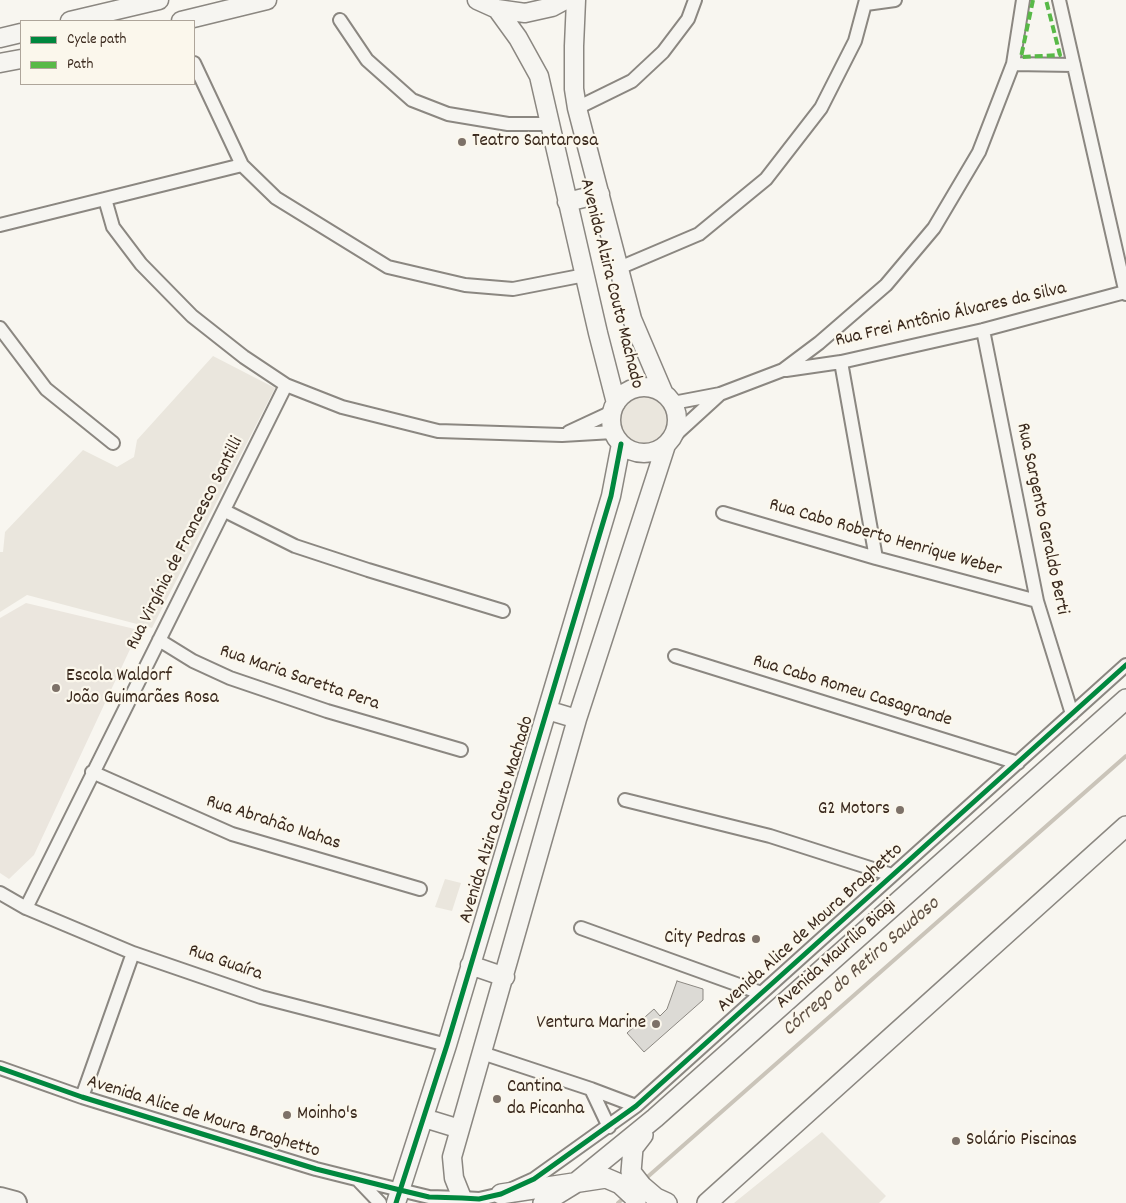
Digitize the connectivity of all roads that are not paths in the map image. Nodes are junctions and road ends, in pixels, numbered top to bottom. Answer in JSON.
{"nodes":[{"id":1,"x":158,"y":0,"type":"edge"},
{"id":2,"x":477,"y":0,"type":"edge"},
{"id":3,"x":565,"y":0,"type":"edge"},
{"id":4,"x":576,"y":0,"type":"edge"},
{"id":5,"x":695,"y":0,"type":"edge"},
{"id":6,"x":895,"y":0,"type":"edge"},
{"id":7,"x":1023,"y":0,"type":"edge"},
{"id":8,"x":1059,"y":0,"type":"edge"},
{"id":9,"x":261,"y":1,"type":"edge"},
{"id":10,"x":866,"y":2,"type":"edge"},
{"id":11,"x":498,"y":9,"type":"junction"},
{"id":12,"x":74,"y":20,"type":"edge"},
{"id":13,"x":185,"y":20,"type":"edge"},
{"id":14,"x":340,"y":20,"type":"dead end"},
{"id":15,"x":20,"y":33,"type":"edge"},
{"id":16,"x":0,"y":38,"type":"edge"},
{"id":17,"x":20,"y":58,"type":"edge"},
{"id":18,"x":0,"y":64,"type":"edge"},
{"id":19,"x":1013,"y":64,"type":"junction"},
{"id":20,"x":195,"y":65,"type":"edge"},
{"id":21,"x":1074,"y":65,"type":"junction"},
{"id":22,"x":578,"y":108,"type":"junction"},
{"id":23,"x":551,"y":124,"type":"junction"},
{"id":24,"x":242,"y":166,"type":"junction"},
{"id":25,"x":600,"y":194,"type":"junction"},
{"id":26,"x":105,"y":199,"type":"junction"},
{"id":27,"x":567,"y":202,"type":"junction"},
{"id":28,"x":0,"y":225,"type":"edge"},
{"id":29,"x":619,"y":268,"type":"junction"},
{"id":30,"x":585,"y":275,"type":"junction"},
{"id":31,"x":1126,"y":292,"type":"edge"},
{"id":32,"x":0,"y":328,"type":"edge"},
{"id":33,"x":983,"y":330,"type":"junction"},
{"id":34,"x":841,"y":362,"type":"junction"},
{"id":35,"x":784,"y":370,"type":"junction"},
{"id":36,"x":286,"y":385,"type":"junction"},
{"id":37,"x":720,"y":394,"type":"junction"},
{"id":38,"x":668,"y":398,"type":"junction"},
{"id":39,"x":614,"y":408,"type":"junction"},
{"id":40,"x":562,"y":435,"type":"junction"},
{"id":41,"x":617,"y":438,"type":"junction"},
{"id":42,"x":670,"y":441,"type":"junction"},
{"id":43,"x":113,"y":443,"type":"dead end"},
{"id":44,"x":225,"y":511,"type":"junction"},
{"id":45,"x":723,"y":513,"type":"dead end"},
{"id":46,"x":876,"y":558,"type":"junction"},
{"id":47,"x":1037,"y":602,"type":"junction"},
{"id":48,"x":503,"y":610,"type":"dead end"},
{"id":49,"x":159,"y":640,"type":"junction"},
{"id":50,"x":675,"y":656,"type":"dead end"},
{"id":51,"x":1126,"y":665,"type":"edge"},
{"id":52,"x":1126,"y":699,"type":"edge"},
{"id":53,"x":547,"y":710,"type":"junction"},
{"id":54,"x":1072,"y":714,"type":"junction"},
{"id":55,"x":578,"y":719,"type":"junction"},
{"id":56,"x":461,"y":750,"type":"dead end"},
{"id":57,"x":1018,"y":763,"type":"junction"},
{"id":58,"x":92,"y":772,"type":"junction"},
{"id":59,"x":625,"y":800,"type":"dead end"},
{"id":60,"x":1126,"y":826,"type":"edge"},
{"id":61,"x":892,"y":875,"type":"junction"},
{"id":62,"x":420,"y":889,"type":"dead end"},
{"id":63,"x":0,"y":893,"type":"edge"},
{"id":64,"x":26,"y":908,"type":"junction"},
{"id":65,"x":580,"y":928,"type":"dead end"},
{"id":66,"x":134,"y":953,"type":"junction"},
{"id":67,"x":470,"y":965,"type":"junction"},
{"id":68,"x":505,"y":976,"type":"junction"},
{"id":69,"x":761,"y":993,"type":"junction"},
{"id":70,"x":447,"y":1045,"type":"junction"},
{"id":71,"x":482,"y":1053,"type":"junction"},
{"id":72,"x":0,"y":1068,"type":"edge"},
{"id":73,"x":591,"y":1089,"type":"junction"},
{"id":74,"x":82,"y":1097,"type":"junction"},
{"id":75,"x":636,"y":1106,"type":"junction"},
{"id":76,"x":424,"y":1118,"type":"junction"},
{"id":77,"x":656,"y":1118,"type":"junction"},
{"id":78,"x":608,"y":1127,"type":"junction"},
{"id":79,"x":460,"y":1129,"type":"junction"},
{"id":80,"x":626,"y":1178,"type":"junction"},
{"id":81,"x":357,"y":1179,"type":"junction"},
{"id":82,"x":574,"y":1184,"type":"junction"},
{"id":83,"x":501,"y":1194,"type":"junction"},
{"id":84,"x":398,"y":1197,"type":"edge"},
{"id":85,"x":462,"y":1198,"type":"junction"},
{"id":86,"x":713,"y":1198,"type":"edge"},
{"id":87,"x":0,"y":1199,"type":"edge"},
{"id":88,"x":662,"y":1200,"type":"edge"},
{"id":89,"x":15,"y":1203,"type":"edge"},
{"id":90,"x":380,"y":1203,"type":"edge"},
{"id":91,"x":543,"y":1203,"type":"edge"},
{"id":92,"x":636,"y":1203,"type":"edge"},
{"id":93,"x":696,"y":1203,"type":"edge"}],
"edges":[{"from":1,"to":12,"type":"street"},
{"from":2,"to":11,"type":"street"},
{"from":3,"to":11,"type":"street"},
{"from":4,"to":22,"type":"street","name":"Avenida Alzira Couto Machado"},
{"from":5,"to":22,"type":"street"},
{"from":6,"to":10,"type":"street"},
{"from":7,"to":19,"type":"street"},
{"from":8,"to":21,"type":"street"},
{"from":9,"to":13,"type":"street"},
{"from":10,"to":29,"type":"street"},
{"from":11,"to":23,"type":"street","name":"Avenida Alzira Couto Machado"},
{"from":14,"to":23,"type":"street"},
{"from":15,"to":16,"type":"street"},
{"from":17,"to":18,"type":"street"},
{"from":19,"to":21,"type":"street"},
{"from":19,"to":35,"type":"street"},
{"from":20,"to":24,"type":"street"},
{"from":21,"to":31,"type":"street"},
{"from":22,"to":25,"type":"street","name":"Avenida Alzira Couto Machado"},
{"from":23,"to":27,"type":"street","name":"Avenida Alzira Couto Machado"},
{"from":24,"to":26,"type":"street"},
{"from":24,"to":30,"type":"street"},
{"from":25,"to":27,"type":"street"},
{"from":25,"to":29,"type":"street","name":"Avenida Alzira Couto Machado"},
{"from":26,"to":28,"type":"street"},
{"from":26,"to":36,"type":"street"},
{"from":27,"to":30,"type":"street","name":"Avenida Alzira Couto Machado"},
{"from":29,"to":38,"type":"street","name":"Avenida Alzira Couto Machado"},
{"from":30,"to":39,"type":"street","name":"Avenida Alzira Couto Machado"},
{"from":31,"to":33,"type":"street","name":"Rua Frei Antônio Álvares da Silva"},
{"from":32,"to":43,"type":"street"},
{"from":33,"to":34,"type":"street","name":"Rua Frei Antônio Álvares da Silva"},
{"from":33,"to":47,"type":"street","name":"Rua Sargento Geraldo Berti"},
{"from":34,"to":35,"type":"street","name":"Rua Frei Antônio Álvares da Silva"},
{"from":34,"to":46,"type":"street"},
{"from":35,"to":37,"type":"street"},
{"from":36,"to":40,"type":"street"},
{"from":36,"to":44,"type":"street","name":"Rua Virgínia de Francesco Santilli"},
{"from":37,"to":38,"type":"street"},
{"from":37,"to":42,"type":"street"},
{"from":38,"to":39,"type":"street"},
{"from":38,"to":42,"type":"street"},
{"from":39,"to":40,"type":"street"},
{"from":39,"to":41,"type":"street"},
{"from":40,"to":41,"type":"street"},
{"from":41,"to":42,"type":"street"},
{"from":41,"to":53,"type":"street","name":"Avenida Alzira Couto Machado"},
{"from":42,"to":55,"type":"street"},
{"from":44,"to":48,"type":"street"},
{"from":44,"to":49,"type":"street","name":"Rua Virgínia de Francesco Santilli"},
{"from":45,"to":46,"type":"street","name":"Rua Cabo Roberto Henrique Weber"},
{"from":46,"to":47,"type":"street","name":"Rua Cabo Roberto Henrique Weber"},
{"from":47,"to":54,"type":"street","name":"Rua Sargento Geraldo Berti"},
{"from":49,"to":56,"type":"street","name":"Rua Maria Saretta Pera"},
{"from":49,"to":58,"type":"street","name":"Rua Virgínia de Francesco Santilli"},
{"from":50,"to":57,"type":"street","name":"Rua Cabo Romeu Casagrande"},
{"from":51,"to":54,"type":"street","name":"Avenida Alice de Moura Braghetto"},
{"from":52,"to":77,"type":"main road","name":"Avenida Maurílio Biagi"},
{"from":53,"to":55,"type":"street"},
{"from":53,"to":67,"type":"street","name":"Avenida Alzira Couto Machado"},
{"from":54,"to":57,"type":"street","name":"Avenida Alice de Moura Braghetto"},
{"from":55,"to":68,"type":"street"},
{"from":57,"to":61,"type":"street","name":"Avenida Alice de Moura Braghetto"},
{"from":58,"to":62,"type":"street","name":"Rua Abrahão Nahas"},
{"from":58,"to":64,"type":"street","name":"Rua Virgínia de Francesco Santilli"},
{"from":59,"to":61,"type":"street"},
{"from":60,"to":86,"type":"main road"},
{"from":61,"to":69,"type":"street","name":"Avenida Alice de Moura Braghetto"},
{"from":63,"to":64,"type":"street","name":"Rua Guaíra"},
{"from":64,"to":66,"type":"street","name":"Rua Guaíra"},
{"from":65,"to":69,"type":"street"},
{"from":66,"to":70,"type":"street","name":"Rua Guaíra"},
{"from":66,"to":74,"type":"street"},
{"from":67,"to":68,"type":"street"},
{"from":67,"to":70,"type":"street","name":"Avenida Alzira Couto Machado"},
{"from":68,"to":71,"type":"street"},
{"from":69,"to":75,"type":"street","name":"Avenida Alice de Moura Braghetto"},
{"from":70,"to":76,"type":"street","name":"Avenida Alzira Couto Machado"},
{"from":71,"to":73,"type":"street"},
{"from":71,"to":79,"type":"street"},
{"from":72,"to":74,"type":"street","name":"Avenida Alice de Moura Braghetto"},
{"from":73,"to":75,"type":"street"},
{"from":73,"to":78,"type":"street"},
{"from":74,"to":81,"type":"street","name":"Avenida Alice de Moura Braghetto"},
{"from":75,"to":78,"type":"street","name":"Avenida Alice de Moura Braghetto"},
{"from":76,"to":79,"type":"street"},
{"from":76,"to":84,"type":"street","name":"Avenida Alzira Couto Machado"},
{"from":77,"to":80,"type":"main road"},
{"from":77,"to":82,"type":"main road","name":"Avenida Maurílio Biagi"},
{"from":78,"to":83,"type":"street","name":"Avenida Alice de Moura Braghetto"},
{"from":79,"to":85,"type":"street"},
{"from":80,"to":82,"type":"main road"},
{"from":80,"to":88,"type":"main road"},
{"from":80,"to":92,"type":"main road"},
{"from":81,"to":84,"type":"street","name":"Avenida Alice de Moura Braghetto"},
{"from":81,"to":90,"type":"street","name":"Avenida Alice de Moura Braghetto"},
{"from":82,"to":83,"type":"main road"},
{"from":82,"to":91,"type":"main road","name":"Avenida Maurílio Biagi"},
{"from":83,"to":85,"type":"street"},
{"from":84,"to":85,"type":"street"},
{"from":86,"to":93,"type":"main road"},
{"from":87,"to":89,"type":"highway"}]}
